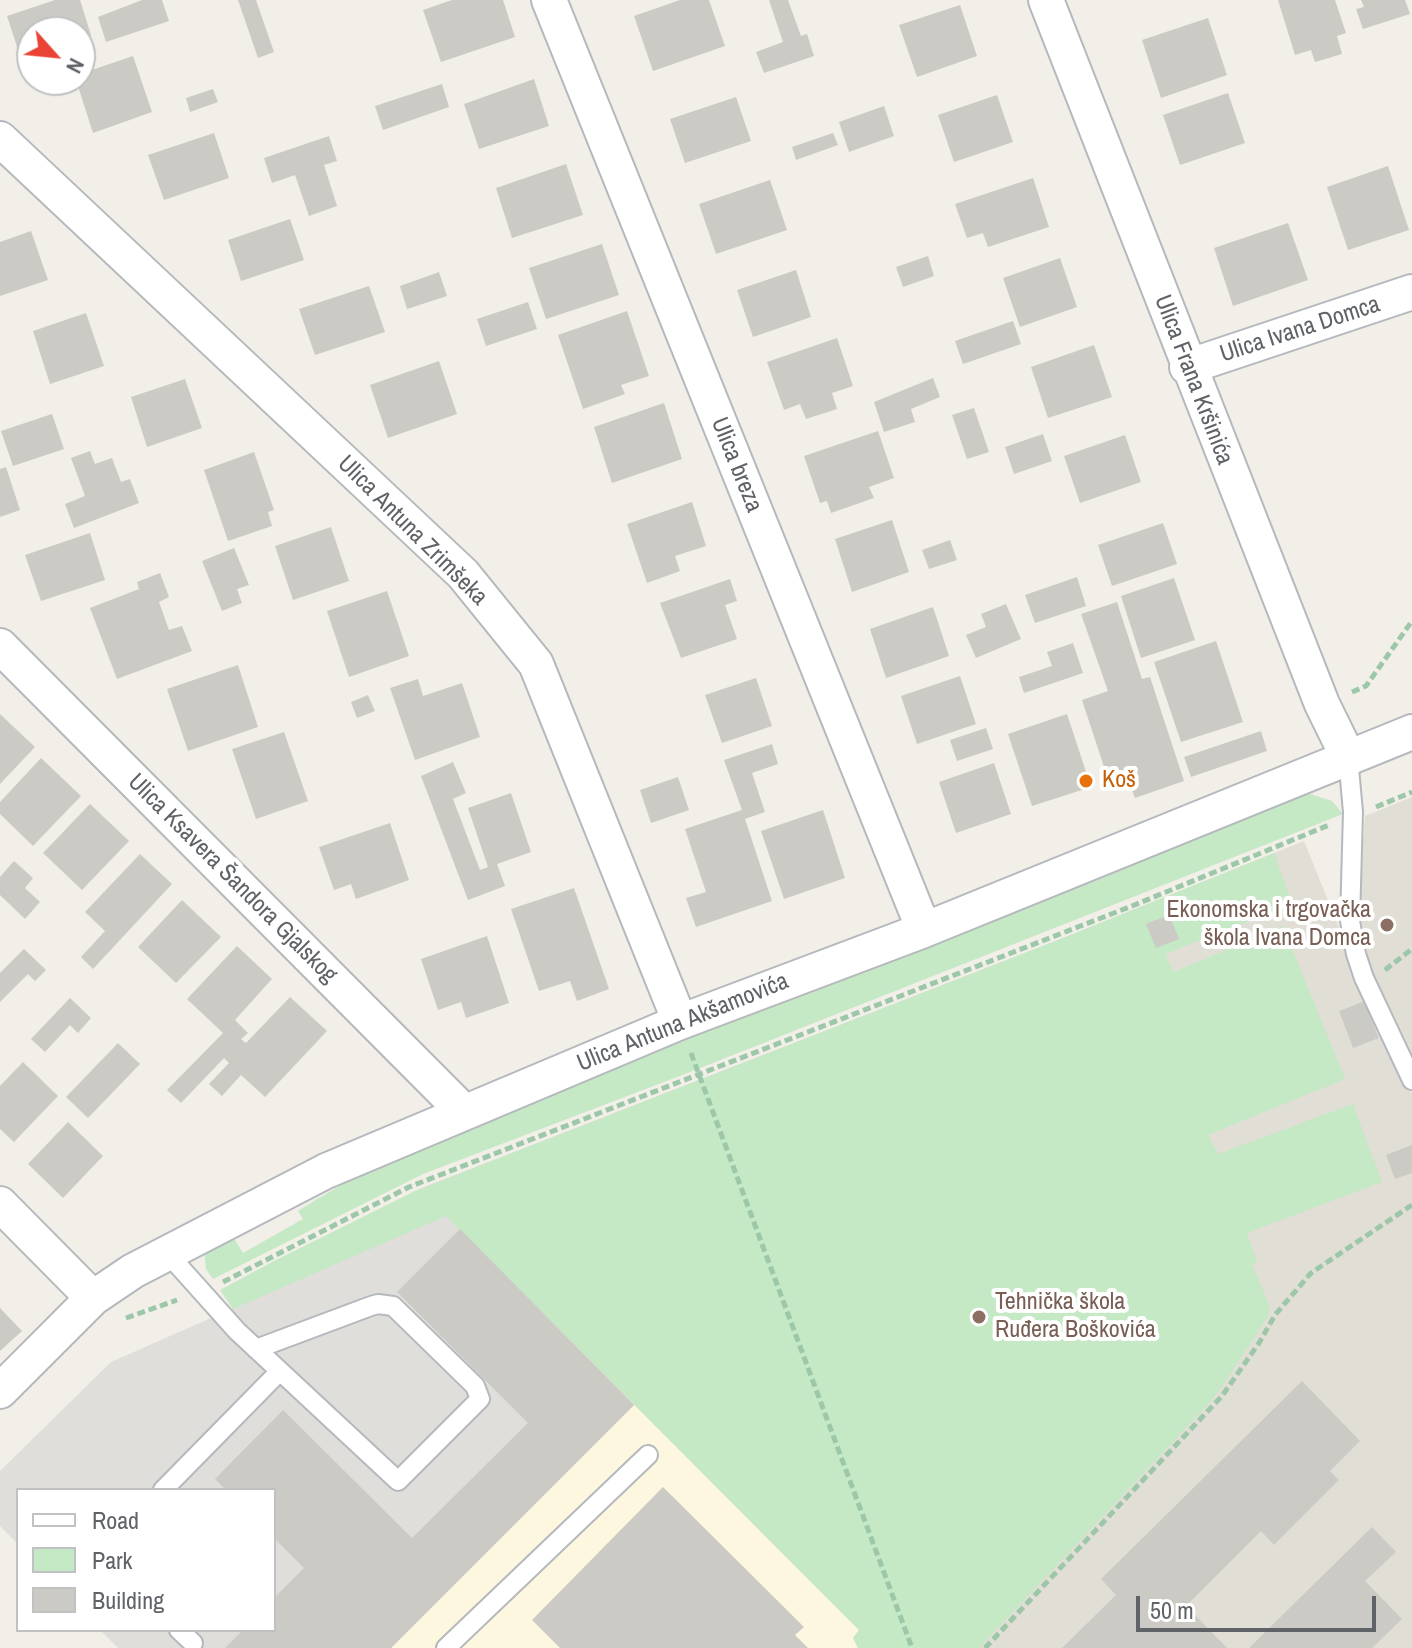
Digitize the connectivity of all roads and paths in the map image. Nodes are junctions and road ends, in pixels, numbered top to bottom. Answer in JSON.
{"nodes":[{"id":1,"x":549,"y":0,"type":"edge"},
{"id":2,"x":1046,"y":0,"type":"edge"},
{"id":3,"x":0,"y":139,"type":"edge"},
{"id":4,"x":1412,"y":292,"type":"edge"},
{"id":5,"x":1187,"y":367,"type":"junction"},
{"id":6,"x":1412,"y":621,"type":"edge"},
{"id":7,"x":0,"y":646,"type":"edge"},
{"id":8,"x":1322,"y":704,"type":"junction"},
{"id":9,"x":1412,"y":732,"type":"edge"},
{"id":10,"x":1348,"y":757,"type":"junction"},
{"id":11,"x":1412,"y":792,"type":"edge"},
{"id":12,"x":1352,"y":816,"type":"junction"},
{"id":13,"x":924,"y":930,"type":"junction"},
{"id":14,"x":680,"y":1022,"type":"junction"},
{"id":15,"x":699,"y":1076,"type":"junction"},
{"id":16,"x":1412,"y":1080,"type":"edge"},
{"id":17,"x":464,"y":1112,"type":"junction"},
{"id":18,"x":0,"y":1204,"type":"edge"},
{"id":19,"x":1412,"y":1205,"type":"edge"},
{"id":20,"x":168,"y":1254,"type":"junction"},
{"id":21,"x":203,"y":1293,"type":"junction"},
{"id":22,"x":93,"y":1298,"type":"junction"},
{"id":23,"x":119,"y":1320,"type":"dead end"},
{"id":24,"x":256,"y":1349,"type":"junction"},
{"id":25,"x":280,"y":1371,"type":"junction"},
{"id":26,"x":0,"y":1391,"type":"edge"},
{"id":27,"x":648,"y":1455,"type":"dead end"},
{"id":28,"x":165,"y":1488,"type":"edge"},
{"id":29,"x":449,"y":1647,"type":"edge"},
{"id":30,"x":912,"y":1648,"type":"edge"},
{"id":31,"x":985,"y":1648,"type":"edge"}],
"edges":[{"from":1,"to":13,"type":"street","name":"Ulica breza"},
{"from":2,"to":5,"type":"street","name":"Ulica Frana Kršinića"},
{"from":3,"to":14,"type":"street","name":"Ulica Antuna Zrimšeka"},
{"from":4,"to":5,"type":"street","name":"Ulica Ivana Domca"},
{"from":5,"to":8,"type":"street","name":"Ulica Frana Kršinića"},
{"from":6,"to":8,"type":"path"},
{"from":7,"to":17,"type":"street","name":"Ulica Ksavera Šandora Gjalskog"},
{"from":8,"to":10,"type":"street","name":"Ulica Frana Kršinića"},
{"from":9,"to":10,"type":"street","name":"Ulica Antuna Akšamovića"},
{"from":10,"to":12,"type":"lane"},
{"from":10,"to":13,"type":"street","name":"Ulica Antuna Akšamovića"},
{"from":11,"to":12,"type":"path"},
{"from":12,"to":15,"type":"path"},
{"from":12,"to":16,"type":"lane"},
{"from":13,"to":14,"type":"street","name":"Ulica Antuna Akšamovića"},
{"from":14,"to":15,"type":"path"},
{"from":14,"to":17,"type":"street","name":"Ulica Antuna Akšamovića"},
{"from":15,"to":21,"type":"path"},
{"from":15,"to":30,"type":"path"},
{"from":17,"to":20,"type":"street","name":"Ulica Antuna Akšamovića"},
{"from":18,"to":22,"type":"street"},
{"from":19,"to":31,"type":"path"},
{"from":20,"to":21,"type":"lane"},
{"from":20,"to":22,"type":"street","name":"Ulica Antuna Akšamovića"},
{"from":21,"to":23,"type":"path"},
{"from":21,"to":24,"type":"lane"},
{"from":22,"to":26,"type":"street","name":"Ulica Antuna Akšamovića"},
{"from":24,"to":25,"type":"lane"},
{"from":24,"to":25,"type":"lane"},
{"from":25,"to":28,"type":"lane"},
{"from":27,"to":29,"type":"lane"}]}
